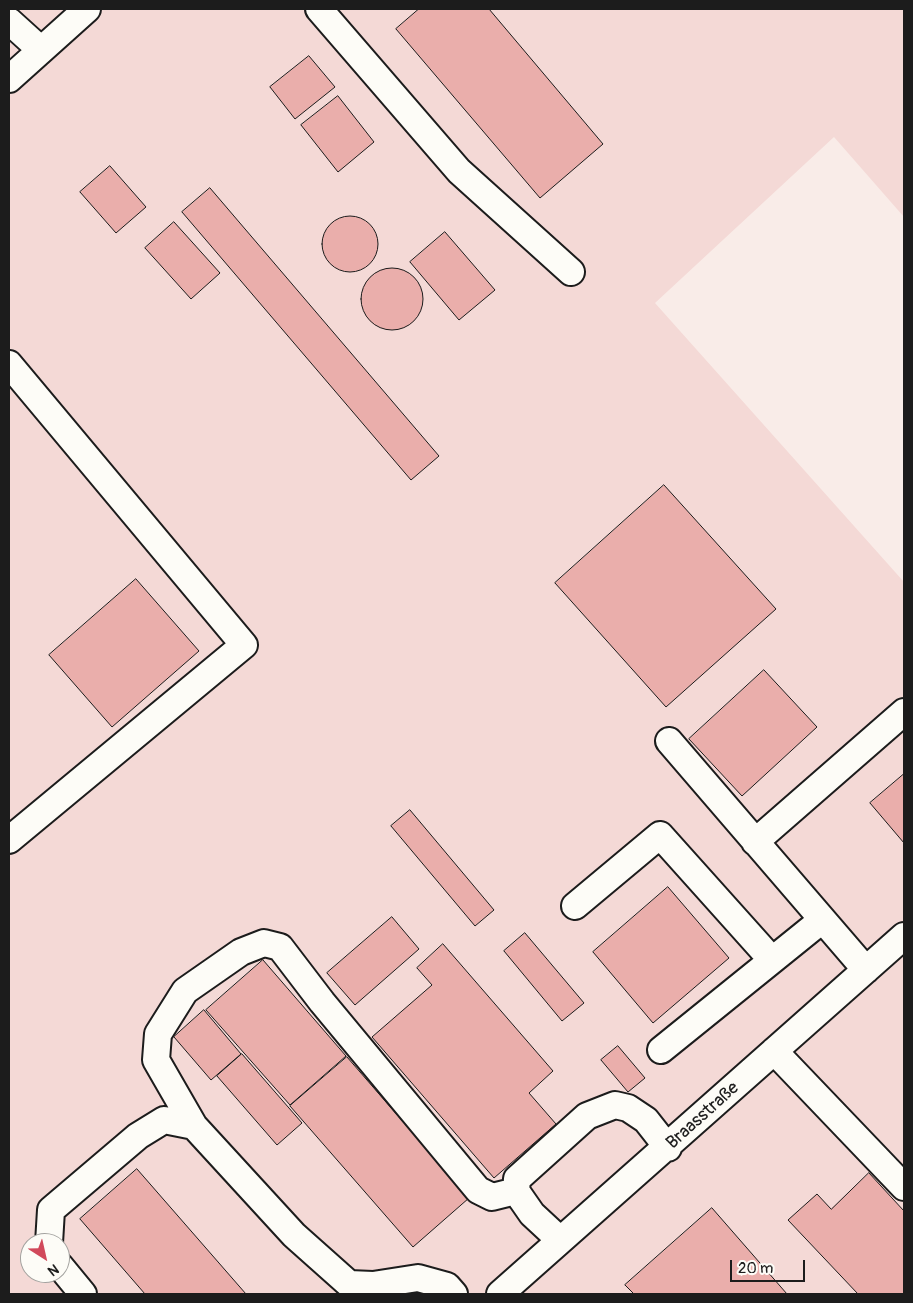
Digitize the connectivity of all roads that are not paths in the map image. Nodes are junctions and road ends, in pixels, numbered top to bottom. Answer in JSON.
{"nodes":[{"id":1,"x":87,"y":9,"type":"edge"},
{"id":2,"x":319,"y":9,"type":"edge"},
{"id":3,"x":9,"y":21,"type":"edge"},
{"id":4,"x":41,"y":50,"type":"junction"},
{"id":5,"x":9,"y":79,"type":"edge"},
{"id":6,"x":571,"y":272,"type":"dead end"},
{"id":7,"x":9,"y":364,"type":"edge"},
{"id":8,"x":904,"y":712,"type":"edge"},
{"id":9,"x":669,"y":741,"type":"dead end"},
{"id":10,"x":9,"y":840,"type":"edge"},
{"id":11,"x":755,"y":842,"type":"junction"},
{"id":12,"x":575,"y":906,"type":"dead end"},
{"id":13,"x":822,"y":920,"type":"junction"},
{"id":14,"x":904,"y":936,"type":"edge"},
{"id":15,"x":772,"y":960,"type":"junction"},
{"id":16,"x":866,"y":970,"type":"junction"},
{"id":17,"x":661,"y":1050,"type":"dead end"},
{"id":18,"x":774,"y":1051,"type":"junction"},
{"id":19,"x":194,"y":1126,"type":"junction"},
{"id":20,"x":668,"y":1148,"type":"junction"},
{"id":21,"x":904,"y":1187,"type":"edge"},
{"id":22,"x":516,"y":1191,"type":"junction"},
{"id":23,"x":50,"y":1233,"type":"edge"},
{"id":24,"x":560,"y":1240,"type":"junction"},
{"id":25,"x":70,"y":1278,"type":"edge"},
{"id":26,"x":83,"y":1294,"type":"edge"},
{"id":27,"x":454,"y":1294,"type":"edge"},
{"id":28,"x":500,"y":1294,"type":"edge"}],
"edges":[{"from":1,"to":4,"type":"street"},
{"from":2,"to":6,"type":"street"},
{"from":3,"to":4,"type":"street"},
{"from":4,"to":5,"type":"street"},
{"from":7,"to":10,"type":"street"},
{"from":8,"to":11,"type":"street"},
{"from":9,"to":11,"type":"street"},
{"from":11,"to":13,"type":"street"},
{"from":12,"to":15,"type":"street"},
{"from":13,"to":15,"type":"street"},
{"from":13,"to":16,"type":"street"},
{"from":14,"to":16,"type":"street","name":"Braasstraße"},
{"from":15,"to":17,"type":"street"},
{"from":16,"to":18,"type":"street","name":"Braasstraße"},
{"from":18,"to":20,"type":"street","name":"Braasstraße"},
{"from":18,"to":21,"type":"street"},
{"from":19,"to":22,"type":"street"},
{"from":19,"to":23,"type":"street"},
{"from":19,"to":27,"type":"street"},
{"from":20,"to":22,"type":"street"},
{"from":20,"to":24,"type":"street","name":"Braasstraße"},
{"from":22,"to":24,"type":"street"},
{"from":24,"to":28,"type":"street","name":"Braasstraße"},
{"from":25,"to":26,"type":"street"}]}
